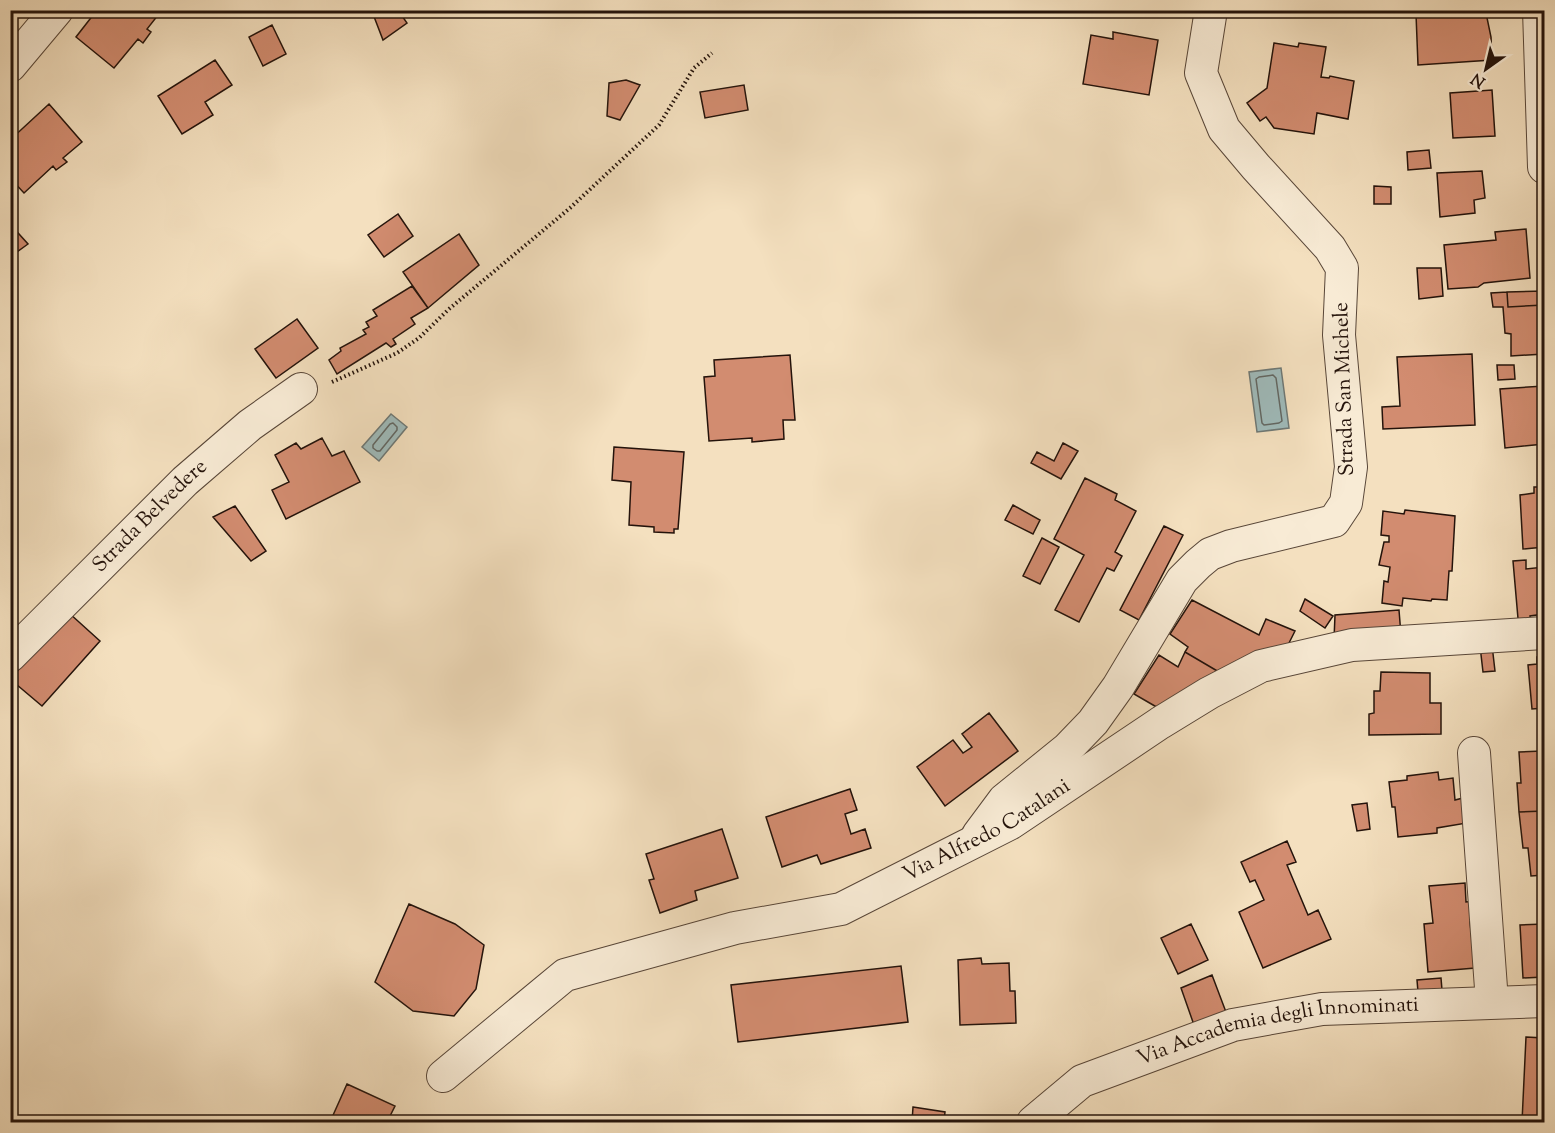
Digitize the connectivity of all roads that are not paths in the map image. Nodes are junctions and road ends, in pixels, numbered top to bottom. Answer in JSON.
{"nodes":[{"id":1,"x":57,"y":10,"type":"edge"},
{"id":2,"x":1211,"y":10,"type":"edge"},
{"id":3,"x":1539,"y":10,"type":"edge"},
{"id":4,"x":10,"y":66,"type":"edge"},
{"id":5,"x":1545,"y":166,"type":"edge"},
{"id":6,"x":302,"y":389,"type":"road end"},
{"id":7,"x":1545,"y":633,"type":"edge"},
{"id":8,"x":10,"y":656,"type":"edge"},
{"id":9,"x":1474,"y":753,"type":"dead end"},
{"id":10,"x":972,"y":843,"type":"junction"},
{"id":11,"x":1545,"y":1001,"type":"edge"},
{"id":12,"x":1492,"y":1002,"type":"junction"},
{"id":13,"x":443,"y":1076,"type":"dead end"},
{"id":14,"x":1035,"y":1121,"type":"edge"}],
"edges":[{"from":1,"to":4,"type":"street"},
{"from":2,"to":10,"type":"street","name":"Strada San Michele"},
{"from":3,"to":5,"type":"street"},
{"from":6,"to":8,"type":"street","name":"Strada Belvedere"},
{"from":7,"to":10,"type":"street","name":"Via Alfredo Catalani"},
{"from":9,"to":12,"type":"street"},
{"from":10,"to":13,"type":"street","name":"Via Alfredo Catalani"},
{"from":11,"to":12,"type":"street","name":"Via Accademia degli Innominati"},
{"from":12,"to":14,"type":"street","name":"Via Accademia degli Innominati"}]}
